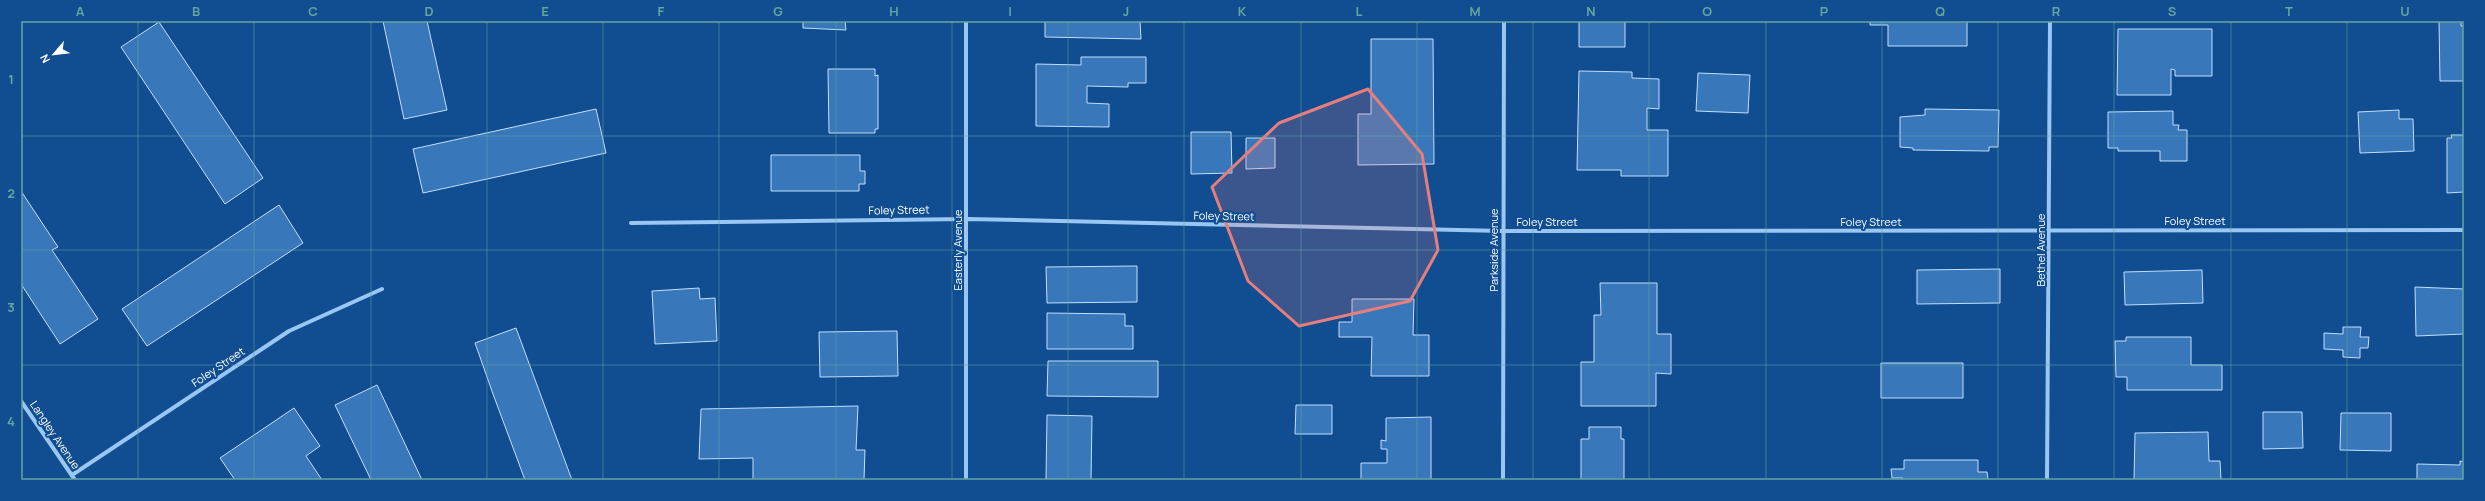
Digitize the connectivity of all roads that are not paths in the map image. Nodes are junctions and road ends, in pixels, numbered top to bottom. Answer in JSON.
{"nodes":[{"id":1,"x":966,"y":21,"type":"edge"},
{"id":2,"x":1504,"y":21,"type":"edge"},
{"id":3,"x":2050,"y":21,"type":"edge"},
{"id":4,"x":968,"y":219,"type":"junction"},
{"id":5,"x":631,"y":223,"type":"dead end"},
{"id":6,"x":2050,"y":230,"type":"junction"},
{"id":7,"x":2464,"y":230,"type":"edge"},
{"id":8,"x":1503,"y":232,"type":"junction"},
{"id":9,"x":382,"y":289,"type":"dead end"},
{"id":10,"x":21,"y":400,"type":"edge"},
{"id":11,"x":72,"y":475,"type":"junction"},
{"id":12,"x":75,"y":480,"type":"edge"},
{"id":13,"x":966,"y":480,"type":"edge"},
{"id":14,"x":1503,"y":480,"type":"edge"},
{"id":15,"x":2047,"y":480,"type":"edge"}],
"edges":[{"from":1,"to":4,"type":"street","name":"Easterly Avenue"},
{"from":2,"to":8,"type":"street","name":"Parkside Avenue"},
{"from":3,"to":6,"type":"street","name":"Bethel Avenue"},
{"from":4,"to":5,"type":"street","name":"Foley Street"},
{"from":4,"to":8,"type":"street","name":"Foley Street"},
{"from":4,"to":13,"type":"street","name":"Easterly Avenue"},
{"from":6,"to":7,"type":"street","name":"Foley Street"},
{"from":6,"to":8,"type":"street","name":"Foley Street"},
{"from":6,"to":15,"type":"street","name":"Bethel Avenue"},
{"from":8,"to":14,"type":"street","name":"Parkside Avenue"},
{"from":9,"to":11,"type":"street","name":"Foley Street"},
{"from":10,"to":11,"type":"street","name":"Langley Avenue"},
{"from":11,"to":12,"type":"street","name":"Langley Avenue"}]}
